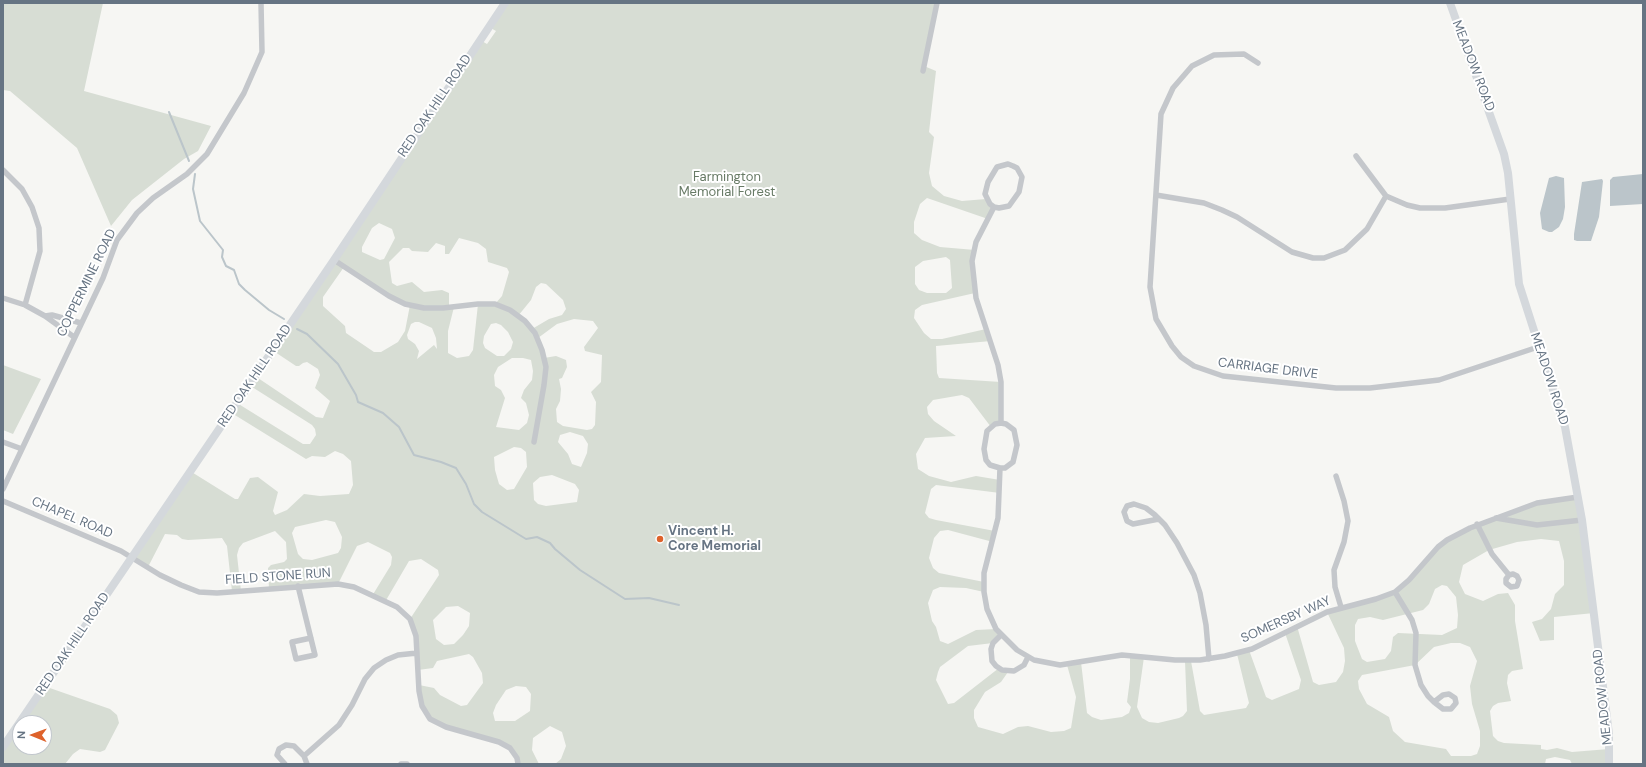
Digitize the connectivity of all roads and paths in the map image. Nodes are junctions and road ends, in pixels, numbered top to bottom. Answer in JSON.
{"nodes":[{"id":1,"x":261,"y":3,"type":"edge"},
{"id":2,"x":505,"y":3,"type":"edge"},
{"id":3,"x":937,"y":3,"type":"edge"},
{"id":4,"x":1450,"y":3,"type":"edge"},
{"id":5,"x":1258,"y":63,"type":"dead end"},
{"id":6,"x":923,"y":71,"type":"dead end"},
{"id":7,"x":1356,"y":156,"type":"dead end"},
{"id":8,"x":3,"y":170,"type":"edge"},
{"id":9,"x":1156,"y":195,"type":"junction"},
{"id":10,"x":1386,"y":196,"type":"junction"},
{"id":11,"x":1510,"y":199,"type":"junction"},
{"id":12,"x":994,"y":207,"type":"junction"},
{"id":13,"x":334,"y":260,"type":"junction"},
{"id":14,"x":3,"y":298,"type":"edge"},
{"id":15,"x":25,"y":305,"type":"junction"},
{"id":16,"x":45,"y":316,"type":"junction"},
{"id":17,"x":80,"y":323,"type":"junction"},
{"id":18,"x":74,"y":337,"type":"junction"},
{"id":19,"x":1538,"y":347,"type":"junction"},
{"id":20,"x":1001,"y":423,"type":"junction"},
{"id":21,"x":3,"y":442,"type":"edge"},
{"id":22,"x":534,"y":442,"type":"dead end"},
{"id":23,"x":22,"y":449,"type":"junction"},
{"id":24,"x":1000,"y":468,"type":"junction"},
{"id":25,"x":1336,"y":476,"type":"dead end"},
{"id":26,"x":3,"y":489,"type":"edge"},
{"id":27,"x":1578,"y":497,"type":"junction"},
{"id":28,"x":3,"y":501,"type":"edge"},
{"id":29,"x":1496,"y":518,"type":"junction"},
{"id":30,"x":1159,"y":519,"type":"junction"},
{"id":31,"x":1582,"y":520,"type":"junction"},
{"id":32,"x":1477,"y":524,"type":"junction"},
{"id":33,"x":132,"y":557,"type":"junction"},
{"id":34,"x":1509,"y":575,"type":"dead end"},
{"id":35,"x":298,"y":586,"type":"junction"},
{"id":36,"x":1395,"y":592,"type":"junction"},
{"id":37,"x":1341,"y":607,"type":"junction"},
{"id":38,"x":1001,"y":635,"type":"junction"},
{"id":39,"x":311,"y":638,"type":"junction"},
{"id":40,"x":417,"y":653,"type":"junction"},
{"id":41,"x":1028,"y":657,"type":"junction"},
{"id":42,"x":1209,"y":659,"type":"junction"},
{"id":43,"x":1434,"y":702,"type":"dead end"},
{"id":44,"x":3,"y":747,"type":"edge"},
{"id":45,"x":304,"y":756,"type":"junction"},
{"id":46,"x":285,"y":764,"type":"edge"},
{"id":47,"x":307,"y":764,"type":"edge"},
{"id":48,"x":401,"y":764,"type":"edge"},
{"id":49,"x":407,"y":764,"type":"edge"},
{"id":50,"x":518,"y":764,"type":"edge"},
{"id":51,"x":1609,"y":764,"type":"edge"}],
"edges":[{"from":1,"to":17,"type":"street","name":"COPPERMINE ROAD"},
{"from":2,"to":13,"type":"street","name":"RED OAK HILL ROAD"},
{"from":3,"to":6,"type":"street"},
{"from":4,"to":11,"type":"street","name":"MEADOW ROAD"},
{"from":5,"to":9,"type":"street","name":"CARRIAGE DRIVE"},
{"from":7,"to":10,"type":"street"},
{"from":8,"to":15,"type":"street"},
{"from":9,"to":10,"type":"street"},
{"from":9,"to":19,"type":"street","name":"CARRIAGE DRIVE"},
{"from":10,"to":11,"type":"street"},
{"from":11,"to":19,"type":"street","name":"MEADOW ROAD"},
{"from":12,"to":12,"type":"street"},
{"from":12,"to":20,"type":"street"},
{"from":13,"to":22,"type":"street"},
{"from":13,"to":33,"type":"street","name":"RED OAK HILL ROAD"},
{"from":14,"to":15,"type":"street"},
{"from":15,"to":16,"type":"street"},
{"from":16,"to":17,"type":"street"},
{"from":16,"to":18,"type":"street"},
{"from":17,"to":18,"type":"street","name":"COPPERMINE ROAD"},
{"from":18,"to":23,"type":"street","name":"COPPERMINE ROAD"},
{"from":19,"to":27,"type":"street","name":"MEADOW ROAD"},
{"from":20,"to":24,"type":"street"},
{"from":20,"to":24,"type":"street"},
{"from":21,"to":23,"type":"street"},
{"from":23,"to":26,"type":"street","name":"COPPERMINE ROAD"},
{"from":24,"to":38,"type":"street","name":"SOMERSBY WAY"},
{"from":25,"to":37,"type":"street"},
{"from":27,"to":29,"type":"street","name":"SOMERSBY WAY"},
{"from":27,"to":31,"type":"street","name":"MEADOW ROAD"},
{"from":28,"to":33,"type":"street","name":"CHAPEL ROAD"},
{"from":29,"to":31,"type":"street","name":"SOMERSBY WAY"},
{"from":29,"to":32,"type":"street","name":"SOMERSBY WAY"},
{"from":30,"to":30,"type":"street"},
{"from":30,"to":42,"type":"street"},
{"from":31,"to":51,"type":"street","name":"MEADOW ROAD"},
{"from":32,"to":34,"type":"street"},
{"from":32,"to":36,"type":"street","name":"SOMERSBY WAY"},
{"from":33,"to":35,"type":"street","name":"FIELD STONE RUN"},
{"from":33,"to":44,"type":"street","name":"RED OAK HILL ROAD"},
{"from":35,"to":39,"type":"street"},
{"from":35,"to":40,"type":"street","name":"FIELD STONE RUN"},
{"from":36,"to":37,"type":"street","name":"SOMERSBY WAY"},
{"from":36,"to":43,"type":"street"},
{"from":37,"to":42,"type":"street","name":"SOMERSBY WAY"},
{"from":38,"to":41,"type":"street","name":"SOMERSBY WAY"},
{"from":38,"to":41,"type":"street"},
{"from":39,"to":39,"type":"street"},
{"from":40,"to":45,"type":"street"},
{"from":40,"to":50,"type":"street","name":"FIELD STONE RUN"},
{"from":41,"to":42,"type":"street","name":"SOMERSBY WAY"},
{"from":45,"to":46,"type":"street"},
{"from":45,"to":47,"type":"street"},
{"from":48,"to":49,"type":"street"}]}
